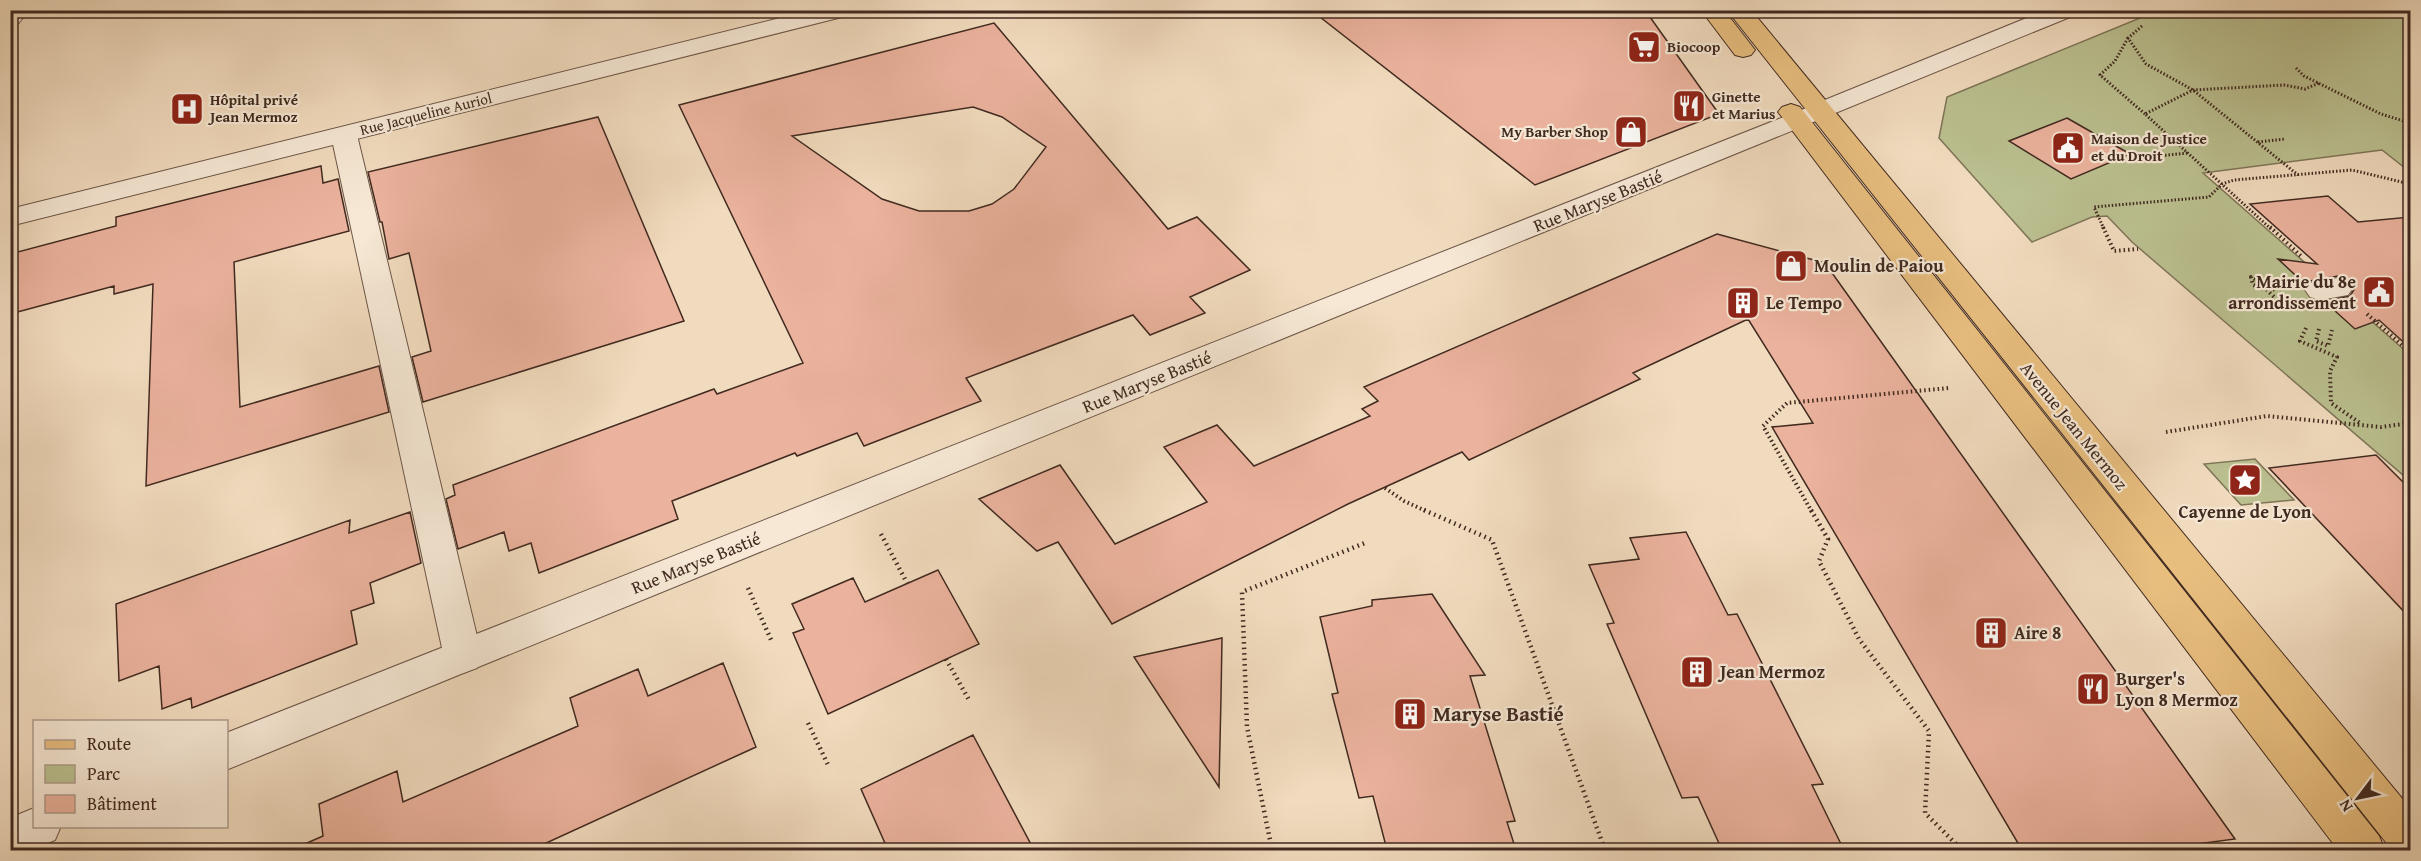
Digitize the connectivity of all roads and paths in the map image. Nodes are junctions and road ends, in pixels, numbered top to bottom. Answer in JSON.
{"nodes":[{"id":1,"x":18,"y":10,"type":"edge"},
{"id":2,"x":842,"y":10,"type":"edge"},
{"id":3,"x":1712,"y":10,"type":"edge"},
{"id":4,"x":1738,"y":10,"type":"edge"},
{"id":5,"x":2067,"y":10,"type":"edge"},
{"id":6,"x":10,"y":20,"type":"edge"},
{"id":7,"x":2142,"y":26,"type":"dead end"},
{"id":8,"x":2128,"y":38,"type":"junction"},
{"id":9,"x":2296,"y":68,"type":"dead end"},
{"id":10,"x":2319,"y":83,"type":"junction"},
{"id":11,"x":2193,"y":90,"type":"junction"},
{"id":12,"x":2145,"y":114,"type":"junction"},
{"id":13,"x":1808,"y":115,"type":"junction"},
{"id":14,"x":2410,"y":123,"type":"edge"},
{"id":15,"x":344,"y":135,"type":"junction"},
{"id":16,"x":2285,"y":139,"type":"dead end"},
{"id":17,"x":2257,"y":142,"type":"junction"},
{"id":18,"x":2188,"y":153,"type":"junction"},
{"id":19,"x":2158,"y":156,"type":"dead end"},
{"id":20,"x":2298,"y":175,"type":"junction"},
{"id":21,"x":2222,"y":184,"type":"junction"},
{"id":22,"x":2410,"y":184,"type":"edge"},
{"id":23,"x":10,"y":218,"type":"edge"},
{"id":24,"x":2138,"y":249,"type":"dead end"},
{"id":25,"x":2293,"y":249,"type":"dead end"},
{"id":26,"x":2276,"y":291,"type":"dead end"},
{"id":27,"x":2283,"y":305,"type":"dead end"},
{"id":28,"x":2372,"y":318,"type":"dead end"},
{"id":29,"x":2298,"y":320,"type":"dead end"},
{"id":30,"x":2312,"y":322,"type":"dead end"},
{"id":31,"x":2324,"y":322,"type":"dead end"},
{"id":32,"x":2410,"y":352,"type":"edge"},
{"id":33,"x":1950,"y":388,"type":"dead end"},
{"id":34,"x":2360,"y":423,"type":"junction"},
{"id":35,"x":2410,"y":423,"type":"edge"},
{"id":36,"x":2166,"y":432,"type":"dead end"},
{"id":37,"x":1385,"y":488,"type":"dead end"},
{"id":38,"x":862,"y":496,"type":"junction"},
{"id":39,"x":1365,"y":543,"type":"dead end"},
{"id":40,"x":731,"y":549,"type":"junction"},
{"id":41,"x":907,"y":584,"type":"dead end"},
{"id":42,"x":772,"y":642,"type":"dead end"},
{"id":43,"x":463,"y":657,"type":"junction"},
{"id":44,"x":946,"y":659,"type":"dead end"},
{"id":45,"x":969,"y":700,"type":"dead end"},
{"id":46,"x":808,"y":723,"type":"dead end"},
{"id":47,"x":228,"y":751,"type":"edge"},
{"id":48,"x":829,"y":767,"type":"dead end"},
{"id":49,"x":35,"y":828,"type":"edge"},
{"id":50,"x":10,"y":838,"type":"edge"},
{"id":51,"x":2410,"y":840,"type":"edge"},
{"id":52,"x":1272,"y":850,"type":"edge"},
{"id":53,"x":1605,"y":850,"type":"edge"},
{"id":54,"x":1962,"y":850,"type":"edge"},
{"id":55,"x":2364,"y":850,"type":"edge"}],
"edges":[{"from":1,"to":6,"type":"street"},
{"from":2,"to":15,"type":"street","name":"Rue Jacqueline Auriol"},
{"from":3,"to":13,"type":"main road","name":"Avenue Jean Mermoz"},
{"from":4,"to":13,"type":"main road","name":"Avenue Jean Mermoz"},
{"from":5,"to":13,"type":"street","name":"Rue Maryse Bastié"},
{"from":7,"to":8,"type":"path"},
{"from":8,"to":11,"type":"path"},
{"from":8,"to":12,"type":"path"},
{"from":9,"to":10,"type":"path"},
{"from":10,"to":11,"type":"path"},
{"from":10,"to":14,"type":"path"},
{"from":11,"to":12,"type":"path"},
{"from":11,"to":17,"type":"path"},
{"from":12,"to":18,"type":"path"},
{"from":13,"to":38,"type":"street","name":"Rue Maryse Bastié"},
{"from":13,"to":51,"type":"main road","name":"Avenue Jean Mermoz"},
{"from":13,"to":55,"type":"main road","name":"Avenue Jean Mermoz"},
{"from":15,"to":23,"type":"street","name":"Rue Jacqueline Auriol"},
{"from":15,"to":43,"type":"street"},
{"from":16,"to":17,"type":"path"},
{"from":17,"to":20,"type":"path"},
{"from":18,"to":19,"type":"path"},
{"from":18,"to":21,"type":"path"},
{"from":20,"to":21,"type":"path"},
{"from":20,"to":22,"type":"path"},
{"from":21,"to":24,"type":"path"},
{"from":21,"to":25,"type":"path"},
{"from":26,"to":27,"type":"path"},
{"from":28,"to":32,"type":"path"},
{"from":29,"to":34,"type":"path"},
{"from":30,"to":31,"type":"path"},
{"from":33,"to":54,"type":"path"},
{"from":34,"to":35,"type":"path"},
{"from":34,"to":36,"type":"path"},
{"from":37,"to":53,"type":"path"},
{"from":38,"to":40,"type":"street","name":"Rue Maryse Bastié"},
{"from":38,"to":41,"type":"path"},
{"from":39,"to":52,"type":"path"},
{"from":40,"to":42,"type":"path"},
{"from":40,"to":43,"type":"street","name":"Rue Maryse Bastié"},
{"from":43,"to":47,"type":"street","name":"Rue Maryse Bastié"},
{"from":44,"to":45,"type":"path"},
{"from":46,"to":48,"type":"path"},
{"from":49,"to":50,"type":"street"}]}
